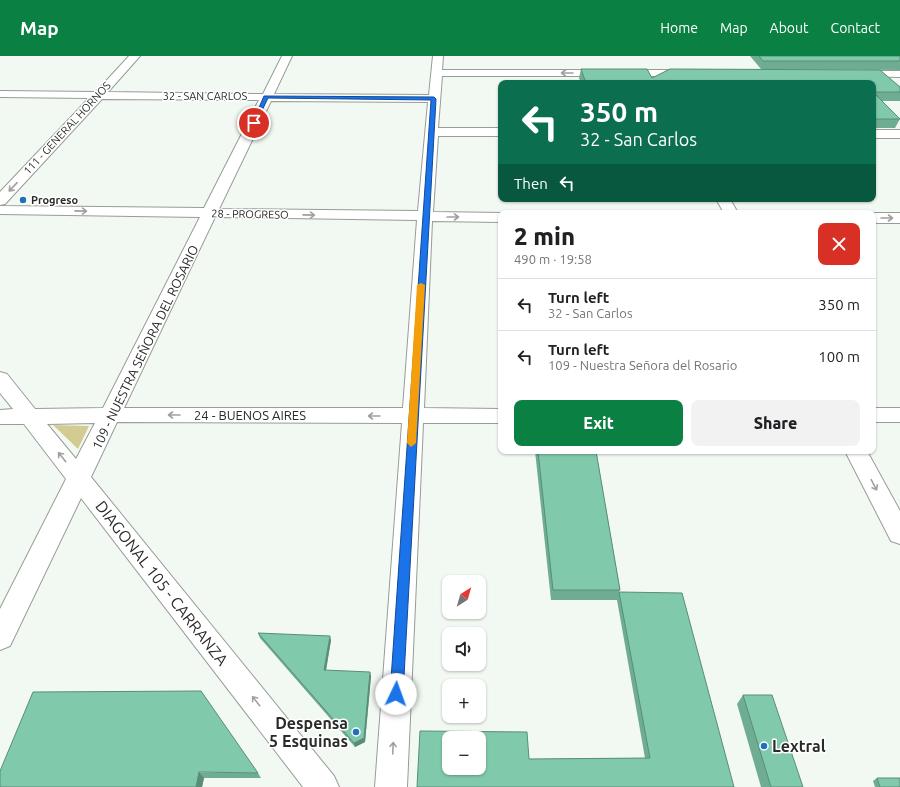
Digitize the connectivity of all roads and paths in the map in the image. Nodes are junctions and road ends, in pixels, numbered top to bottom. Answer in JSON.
{"nodes":[{"id":1,"x":135,"y":56,"type":"edge"},
{"id":2,"x":287,"y":56,"type":"edge"},
{"id":3,"x":438,"y":56,"type":"edge"},
{"id":4,"x":649,"y":62,"type":"dead end"},
{"id":5,"x":437,"y":73,"type":"junction"},
{"id":6,"x":703,"y":73,"type":"edge"},
{"id":7,"x":845,"y":74,"type":"edge"},
{"id":8,"x":900,"y":74,"type":"edge"},
{"id":9,"x":659,"y":78,"type":"edge"},
{"id":10,"x":0,"y":94,"type":"edge"},
{"id":11,"x":99,"y":95,"type":"junction"},
{"id":12,"x":266,"y":97,"type":"junction"},
{"id":13,"x":434,"y":99,"type":"junction"},
{"id":14,"x":432,"y":132,"type":"junction"},
{"id":15,"x":498,"y":132,"type":"edge"},
{"id":16,"x":876,"y":134,"type":"edge"},
{"id":17,"x":900,"y":134,"type":"edge"},
{"id":18,"x":0,"y":201,"type":"edge"},
{"id":19,"x":0,"y":210,"type":"edge"},
{"id":20,"x":211,"y":214,"type":"junction"},
{"id":21,"x":426,"y":217,"type":"junction"},
{"id":22,"x":498,"y":217,"type":"edge"},
{"id":23,"x":876,"y":218,"type":"edge"},
{"id":24,"x":900,"y":218,"type":"edge"},
{"id":25,"x":0,"y":379,"type":"edge"},
{"id":26,"x":110,"y":415,"type":"junction"},
{"id":27,"x":413,"y":416,"type":"junction"},
{"id":28,"x":498,"y":416,"type":"edge"},
{"id":29,"x":876,"y":416,"type":"edge"},
{"id":30,"x":900,"y":416,"type":"edge"},
{"id":31,"x":0,"y":417,"type":"edge"},
{"id":32,"x":31,"y":417,"type":"junction"},
{"id":33,"x":858,"y":454,"type":"edge"},
{"id":34,"x":79,"y":478,"type":"junction"},
{"id":35,"x":900,"y":534,"type":"edge"},
{"id":36,"x":0,"y":637,"type":"edge"},
{"id":37,"x":323,"y":787,"type":"edge"},
{"id":38,"x":391,"y":787,"type":"edge"}],
"edges":[{"from":1,"to":11,"type":"street","name":"111 - GENERAL HORNOS"},
{"from":2,"to":12,"type":"street","name":"109 - NUESTRA SEÑORA DEL ROSARIO"},
{"from":3,"to":5,"type":"street"},
{"from":4,"to":9,"type":"street"},
{"from":9,"to":5,"type":"street","one_way":true},
{"from":5,"to":13,"type":"street"},
{"from":6,"to":9,"type":"street"},
{"from":7,"to":8,"type":"street"},
{"from":10,"to":11,"type":"street","name":"32 - SAN CARLOS"},
{"from":11,"to":12,"type":"street","name":"32 - SAN CARLOS"},
{"from":11,"to":18,"type":"street","name":"111 - GENERAL HORNOS","one_way":true},
{"from":12,"to":13,"type":"street","name":"32 - SAN CARLOS"},
{"from":12,"to":20,"type":"street","name":"109 - NUESTRA SEÑORA DEL ROSARIO"},
{"from":13,"to":14,"type":"street"},
{"from":14,"to":15,"type":"street"},
{"from":14,"to":21,"type":"street"},
{"from":16,"to":17,"type":"street"},
{"from":19,"to":20,"type":"street","name":"28 - PROGRESO","one_way":true},
{"from":20,"to":21,"type":"street","name":"28 - PROGRESO","one_way":true},
{"from":20,"to":26,"type":"street","name":"109 - NUESTRA SEÑORA DEL ROSARIO"},
{"from":21,"to":22,"type":"street","name":"28 - PROGRESO","one_way":true},
{"from":21,"to":27,"type":"street"},
{"from":23,"to":24,"type":"street","one_way":true},
{"from":25,"to":32,"type":"street","name":"DIAGONAL 105 - CARRANZA"},
{"from":27,"to":26,"type":"street","name":"24 - BUENOS AIRES","one_way":true},
{"from":26,"to":32,"type":"street","name":"24 - BUENOS AIRES"},
{"from":26,"to":34,"type":"street","name":"109 - NUESTRA SEÑORA DEL ROSARIO"},
{"from":27,"to":28,"type":"street","name":"24 - BUENOS AIRES"},
{"from":38,"to":27,"type":"street","one_way":true},
{"from":29,"to":30,"type":"street"},
{"from":31,"to":32,"type":"street","name":"24 - BUENOS AIRES"},
{"from":34,"to":32,"type":"street","name":"DIAGONAL 105 - CARRANZA","one_way":true},
{"from":33,"to":35,"type":"street","one_way":true},
{"from":34,"to":36,"type":"street","name":"109 - NUESTRA SEÑORA DEL ROSARIO"},
{"from":37,"to":34,"type":"street","name":"DIAGONAL 105 - CARRANZA","one_way":true}]}
